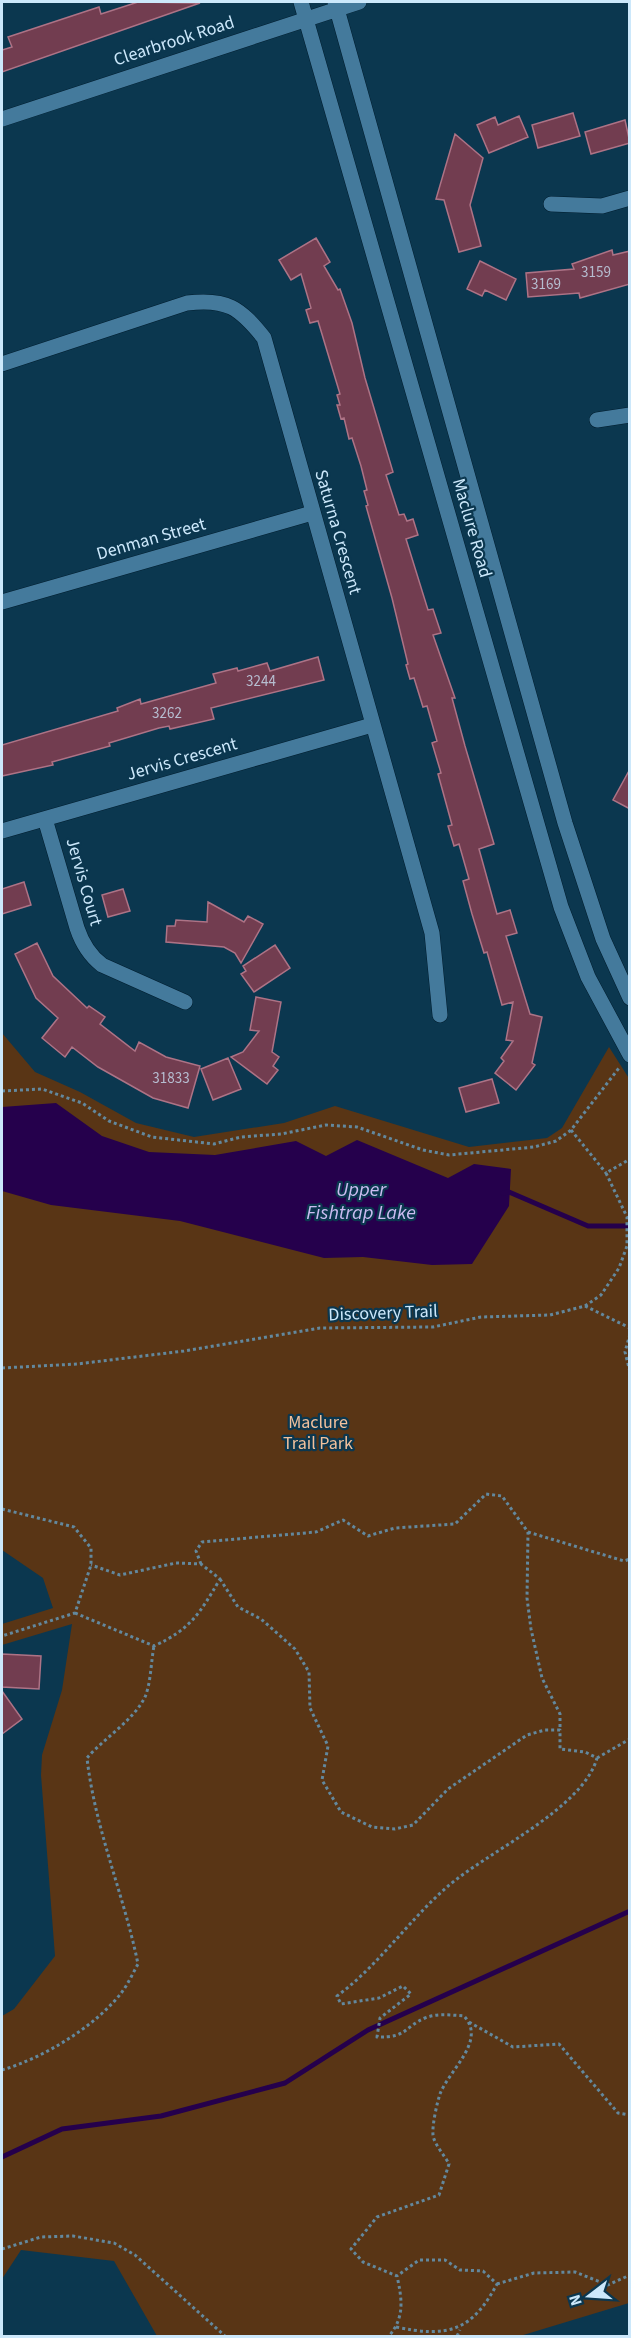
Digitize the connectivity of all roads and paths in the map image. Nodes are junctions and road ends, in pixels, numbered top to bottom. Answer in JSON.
{"nodes":[{"id":1,"x":301,"y":2,"type":"edge"},
{"id":2,"x":359,"y":2,"type":"edge"},
{"id":3,"x":336,"y":5,"type":"edge"},
{"id":4,"x":306,"y":18,"type":"junction"},
{"id":5,"x":2,"y":119,"type":"edge"},
{"id":6,"x":630,"y":198,"type":"edge"},
{"id":7,"x":551,"y":204,"type":"dead end"},
{"id":8,"x":2,"y":364,"type":"edge"},
{"id":9,"x":630,"y":415,"type":"edge"},
{"id":10,"x":597,"y":420,"type":"dead end"},
{"id":11,"x":312,"y":513,"type":"junction"},
{"id":12,"x":2,"y":602,"type":"edge"},
{"id":13,"x":372,"y":724,"type":"junction"},
{"id":14,"x":45,"y":819,"type":"junction"},
{"id":15,"x":2,"y":831,"type":"edge"},
{"id":16,"x":630,"y":998,"type":"edge"},
{"id":17,"x":185,"y":1002,"type":"dead end"},
{"id":18,"x":440,"y":1016,"type":"dead end"},
{"id":19,"x":629,"y":1055,"type":"edge"},
{"id":20,"x":2,"y":1090,"type":"edge"},
{"id":21,"x":571,"y":1130,"type":"junction"},
{"id":22,"x":630,"y":1159,"type":"edge"},
{"id":23,"x":606,"y":1173,"type":"junction"},
{"id":24,"x":585,"y":1306,"type":"junction"},
{"id":25,"x":630,"y":1328,"type":"edge"},
{"id":26,"x":630,"y":1334,"type":"edge"},
{"id":27,"x":2,"y":1368,"type":"edge"},
{"id":28,"x":630,"y":1372,"type":"edge"},
{"id":29,"x":2,"y":1509,"type":"edge"},
{"id":30,"x":528,"y":1533,"type":"junction"},
{"id":31,"x":630,"y":1559,"type":"edge"},
{"id":32,"x":91,"y":1564,"type":"junction"},
{"id":33,"x":201,"y":1564,"type":"junction"},
{"id":34,"x":220,"y":1579,"type":"junction"},
{"id":35,"x":75,"y":1613,"type":"junction"},
{"id":36,"x":2,"y":1636,"type":"edge"},
{"id":37,"x":154,"y":1646,"type":"junction"},
{"id":38,"x":560,"y":1730,"type":"junction"},
{"id":39,"x":630,"y":1739,"type":"edge"},
{"id":40,"x":597,"y":1758,"type":"junction"},
{"id":41,"x":469,"y":2021,"type":"junction"},
{"id":42,"x":2,"y":2070,"type":"edge"},
{"id":43,"x":630,"y":2115,"type":"edge"},
{"id":44,"x":2,"y":2249,"type":"edge"},
{"id":45,"x":630,"y":2275,"type":"edge"},
{"id":46,"x":397,"y":2276,"type":"junction"},
{"id":47,"x":497,"y":2284,"type":"junction"},
{"id":48,"x":396,"y":2327,"type":"junction"},
{"id":49,"x":460,"y":2330,"type":"junction"},
{"id":50,"x":225,"y":2337,"type":"edge"},
{"id":51,"x":389,"y":2337,"type":"edge"},
{"id":52,"x":457,"y":2337,"type":"edge"}],
"edges":[{"from":1,"to":4,"type":"main road","name":"Maclure Road"},
{"from":2,"to":3,"type":"main road","name":"Clearbrook Road"},
{"from":3,"to":4,"type":"main road","name":"Clearbrook Road"},
{"from":3,"to":16,"type":"main road","name":"Maclure Road"},
{"from":4,"to":5,"type":"main road","name":"Clearbrook Road"},
{"from":4,"to":19,"type":"main road","name":"Maclure Road"},
{"from":6,"to":7,"type":"main road"},
{"from":8,"to":11,"type":"main road","name":"Saturna Crescent"},
{"from":9,"to":10,"type":"main road"},
{"from":11,"to":12,"type":"main road","name":"Denman Street"},
{"from":11,"to":13,"type":"main road","name":"Saturna Crescent"},
{"from":13,"to":14,"type":"main road","name":"Jervis Crescent"},
{"from":13,"to":18,"type":"main road","name":"Saturna Crescent"},
{"from":14,"to":15,"type":"main road","name":"Jervis Crescent"},
{"from":14,"to":17,"type":"main road","name":"Jervis Court"},
{"from":19,"to":21,"type":"path"},
{"from":20,"to":21,"type":"path"},
{"from":21,"to":23,"type":"path","name":"Discovery Trail"},
{"from":22,"to":23,"type":"path"},
{"from":23,"to":24,"type":"path","name":"Discovery Trail"},
{"from":24,"to":25,"type":"path"},
{"from":24,"to":27,"type":"path","name":"Discovery Trail"},
{"from":26,"to":28,"type":"path"},
{"from":29,"to":32,"type":"path"},
{"from":30,"to":31,"type":"path"},
{"from":30,"to":33,"type":"path"},
{"from":30,"to":38,"type":"path"},
{"from":32,"to":33,"type":"path"},
{"from":32,"to":35,"type":"path"},
{"from":33,"to":34,"type":"path"},
{"from":34,"to":37,"type":"path"},
{"from":34,"to":38,"type":"path"},
{"from":35,"to":36,"type":"path"},
{"from":35,"to":37,"type":"path"},
{"from":37,"to":42,"type":"path"},
{"from":38,"to":40,"type":"path"},
{"from":39,"to":40,"type":"path"},
{"from":40,"to":41,"type":"path"},
{"from":41,"to":43,"type":"path"},
{"from":41,"to":46,"type":"path"},
{"from":44,"to":50,"type":"path"},
{"from":45,"to":47,"type":"path"},
{"from":46,"to":47,"type":"path"},
{"from":46,"to":48,"type":"path"},
{"from":47,"to":49,"type":"path"},
{"from":48,"to":49,"type":"path"},
{"from":48,"to":51,"type":"path"},
{"from":49,"to":52,"type":"path"}]}
